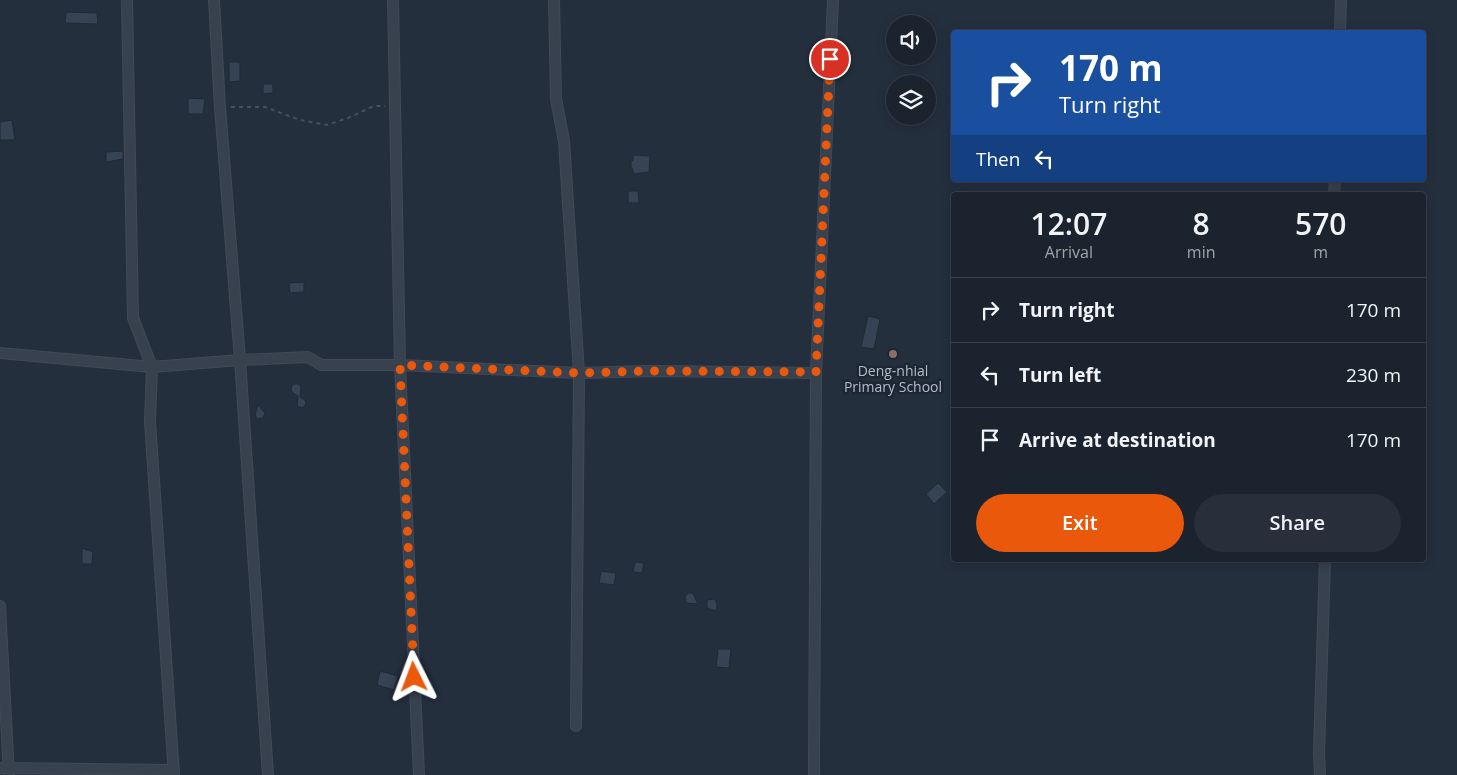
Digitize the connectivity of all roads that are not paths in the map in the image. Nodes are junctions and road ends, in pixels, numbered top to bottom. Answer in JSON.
{"nodes":[{"id":1,"x":127,"y":0,"type":"edge"},
{"id":2,"x":214,"y":0,"type":"edge"},
{"id":3,"x":393,"y":0,"type":"edge"},
{"id":4,"x":554,"y":0,"type":"edge"},
{"id":5,"x":833,"y":0,"type":"edge"},
{"id":6,"x":1341,"y":0,"type":"edge"},
{"id":7,"x":1340,"y":30,"type":"edge"},
{"id":8,"x":0,"y":354,"type":"edge"},
{"id":9,"x":240,"y":360,"type":"junction"},
{"id":10,"x":400,"y":365,"type":"junction"},
{"id":11,"x":152,"y":367,"type":"junction"},
{"id":12,"x":816,"y":372,"type":"junction"},
{"id":13,"x":578,"y":373,"type":"junction"},
{"id":14,"x":1325,"y":562,"type":"edge"},
{"id":15,"x":0,"y":606,"type":"edge"},
{"id":16,"x":576,"y":726,"type":"dead end"},
{"id":17,"x":6,"y":770,"type":"edge"},
{"id":18,"x":174,"y":773,"type":"edge"},
{"id":19,"x":268,"y":775,"type":"edge"},
{"id":20,"x":419,"y":775,"type":"edge"},
{"id":21,"x":814,"y":775,"type":"edge"},
{"id":22,"x":1320,"y":775,"type":"edge"}],
"edges":[{"from":1,"to":11,"type":"street"},
{"from":2,"to":9,"type":"street"},
{"from":3,"to":10,"type":"street"},
{"from":4,"to":13,"type":"street"},
{"from":5,"to":12,"type":"street"},
{"from":6,"to":7,"type":"street"},
{"from":8,"to":11,"type":"street"},
{"from":9,"to":10,"type":"street"},
{"from":9,"to":11,"type":"street"},
{"from":9,"to":19,"type":"street"},
{"from":10,"to":13,"type":"street"},
{"from":10,"to":20,"type":"street"},
{"from":11,"to":18,"type":"street"},
{"from":12,"to":13,"type":"street"},
{"from":12,"to":21,"type":"street"},
{"from":13,"to":16,"type":"street"},
{"from":14,"to":22,"type":"street"},
{"from":15,"to":17,"type":"street"},
{"from":17,"to":18,"type":"street"}]}
